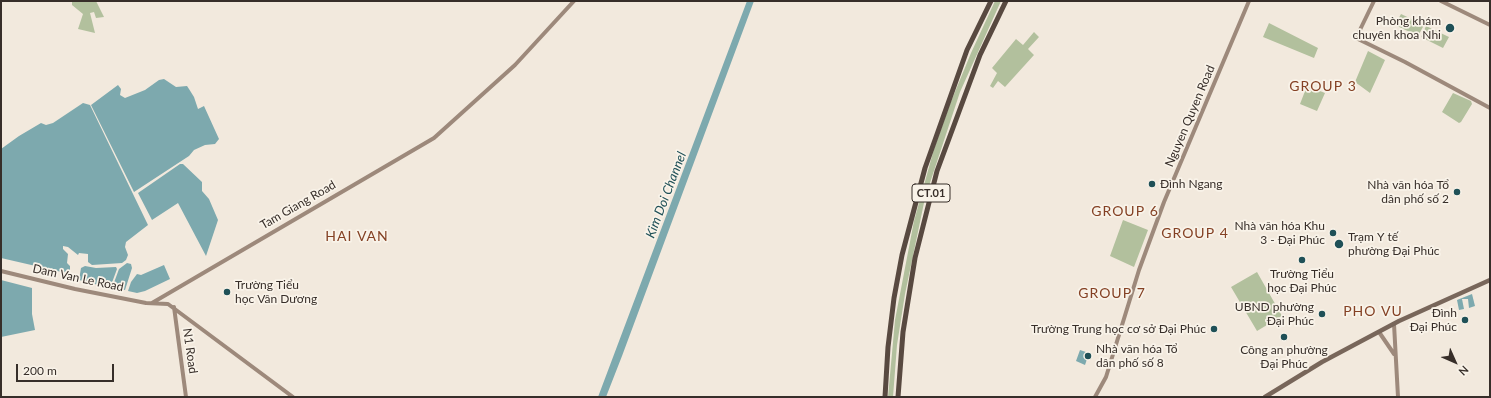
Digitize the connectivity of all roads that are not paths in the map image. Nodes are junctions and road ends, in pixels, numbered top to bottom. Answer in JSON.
{"nodes":[{"id":1,"x":574,"y":1,"type":"edge"},
{"id":2,"x":991,"y":1,"type":"edge"},
{"id":3,"x":1006,"y":1,"type":"edge"},
{"id":4,"x":1249,"y":1,"type":"edge"},
{"id":5,"x":1374,"y":1,"type":"edge"},
{"id":6,"x":1440,"y":1,"type":"edge"},
{"id":7,"x":1490,"y":25,"type":"edge"},
{"id":8,"x":1490,"y":108,"type":"edge"},
{"id":9,"x":1,"y":271,"type":"edge"},
{"id":10,"x":1490,"y":280,"type":"edge"},
{"id":11,"x":152,"y":303,"type":"junction"},
{"id":12,"x":174,"y":307,"type":"junction"},
{"id":13,"x":1394,"y":324,"type":"junction"},
{"id":14,"x":1379,"y":332,"type":"junction"},
{"id":15,"x":1394,"y":354,"type":"junction"},
{"id":16,"x":186,"y":397,"type":"edge"},
{"id":17,"x":293,"y":397,"type":"edge"},
{"id":18,"x":885,"y":397,"type":"edge"},
{"id":19,"x":898,"y":397,"type":"edge"},
{"id":20,"x":1095,"y":397,"type":"edge"},
{"id":21,"x":1265,"y":397,"type":"edge"},
{"id":22,"x":1398,"y":397,"type":"edge"}],
"edges":[{"from":1,"to":11,"type":"street","name":"Tam Giang Road"},
{"from":2,"to":18,"type":"highway","number":"CT.01"},
{"from":3,"to":19,"type":"highway","number":"CT.01"},
{"from":4,"to":20,"type":"street","name":"Nguyen Quyen Road"},
{"from":5,"to":8,"type":"street"},
{"from":6,"to":7,"type":"street"},
{"from":9,"to":11,"type":"street","name":"Dam Van Le Road"},
{"from":10,"to":13,"type":"main road"},
{"from":11,"to":12,"type":"street"},
{"from":12,"to":16,"type":"street","name":"N1 Road"},
{"from":12,"to":17,"type":"street"},
{"from":13,"to":14,"type":"main road"},
{"from":13,"to":15,"type":"street"},
{"from":14,"to":15,"type":"street"},
{"from":14,"to":21,"type":"main road"},
{"from":15,"to":22,"type":"street"}]}
